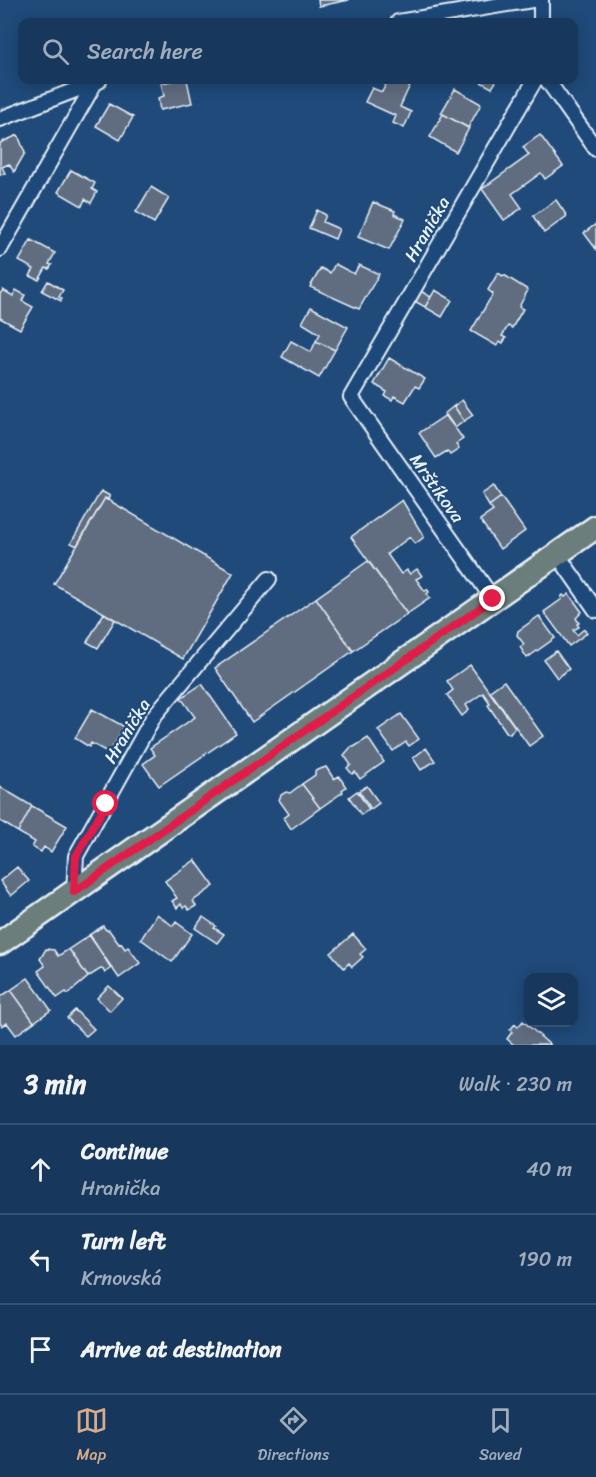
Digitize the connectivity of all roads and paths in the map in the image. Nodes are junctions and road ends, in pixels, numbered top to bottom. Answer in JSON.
{"nodes":[{"id":1,"x":532,"y":0,"type":"edge"},
{"id":2,"x":542,"y":0,"type":"edge"},
{"id":3,"x":422,"y":18,"type":"edge"},
{"id":4,"x":541,"y":18,"type":"edge"},
{"id":5,"x":91,"y":84,"type":"edge"},
{"id":6,"x":99,"y":84,"type":"edge"},
{"id":7,"x":533,"y":84,"type":"edge"},
{"id":8,"x":550,"y":84,"type":"edge"},
{"id":9,"x":0,"y":119,"type":"edge"},
{"id":10,"x":596,"y":149,"type":"edge"},
{"id":11,"x":0,"y":249,"type":"edge"},
{"id":12,"x":351,"y":398,"type":"joint"},
{"id":13,"x":596,"y":527,"type":"edge"},
{"id":14,"x":557,"y":554,"type":"junction"},
{"id":15,"x":270,"y":579,"type":"dead end"},
{"id":16,"x":493,"y":599,"type":"junction"},
{"id":17,"x":596,"y":610,"type":"edge"},
{"id":18,"x":74,"y":892,"type":"junction"},
{"id":19,"x":0,"y":943,"type":"edge"}],
"edges":[{"from":1,"to":3,"type":"street"},
{"from":2,"to":4,"type":"street"},
{"from":5,"to":9,"type":"street"},
{"from":6,"to":11,"type":"street"},
{"from":7,"to":12,"type":"street","name":"Hranička"},
{"from":8,"to":10,"type":"street"},
{"from":12,"to":16,"type":"street","name":"Mrštíkova"},
{"from":13,"to":14,"type":"main road"},
{"from":14,"to":16,"type":"main road"},
{"from":14,"to":17,"type":"street"},
{"from":15,"to":18,"type":"street","name":"Hranička"},
{"from":16,"to":18,"type":"main road"},
{"from":18,"to":19,"type":"main road"}]}
